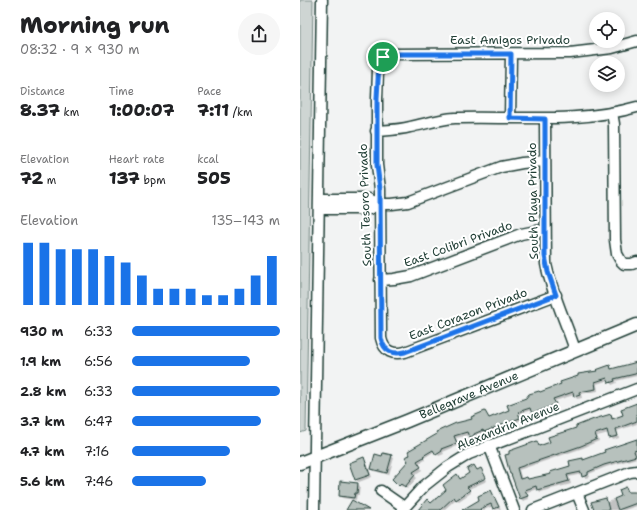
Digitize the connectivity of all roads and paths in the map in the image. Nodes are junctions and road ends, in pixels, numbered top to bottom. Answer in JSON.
{"nodes":[{"id":1,"x":322,"y":0,"type":"edge"},
{"id":2,"x":637,"y":41,"type":"edge"},
{"id":3,"x":511,"y":54,"type":"junction"},
{"id":4,"x":383,"y":57,"type":"joint"},
{"id":5,"x":637,"y":107,"type":"edge"},
{"id":6,"x":612,"y":113,"type":"junction"},
{"id":7,"x":510,"y":118,"type":"junction"},
{"id":8,"x":545,"y":119,"type":"junction"},
{"id":9,"x":376,"y":131,"type":"junction"},
{"id":10,"x":545,"y":162,"type":"junction"},
{"id":11,"x":319,"y":204,"type":"junction"},
{"id":12,"x":379,"y":204,"type":"junction"},
{"id":13,"x":545,"y":231,"type":"junction"},
{"id":14,"x":637,"y":262,"type":"edge"},
{"id":15,"x":380,"y":280,"type":"junction"},
{"id":16,"x":556,"y":295,"type":"junction"},
{"id":17,"x":637,"y":325,"type":"edge"},
{"id":18,"x":575,"y":350,"type":"junction"},
{"id":19,"x":388,"y":351,"type":"joint"},
{"id":20,"x":637,"y":389,"type":"edge"},
{"id":21,"x":490,"y":445,"type":"junction"},
{"id":22,"x":316,"y":457,"type":"junction"},
{"id":23,"x":300,"y":463,"type":"edge"},
{"id":24,"x":637,"y":471,"type":"edge"},
{"id":25,"x":381,"y":491,"type":"dead end"},
{"id":26,"x":577,"y":493,"type":"junction"},
{"id":27,"x":403,"y":508,"type":"edge"},
{"id":28,"x":314,"y":510,"type":"edge"},
{"id":29,"x":514,"y":510,"type":"edge"},
{"id":30,"x":533,"y":510,"type":"edge"},
{"id":31,"x":584,"y":510,"type":"edge"}],
"edges":[{"from":1,"to":11,"type":"street"},
{"from":2,"to":3,"type":"street","name":"East Amigos Privado"},
{"from":3,"to":4,"type":"street","name":"East Amigos Privado"},
{"from":3,"to":7,"type":"street"},
{"from":4,"to":9,"type":"street","name":"South Tesoro Privado"},
{"from":5,"to":6,"type":"street"},
{"from":6,"to":8,"type":"street"},
{"from":6,"to":14,"type":"street"},
{"from":7,"to":8,"type":"street"},
{"from":7,"to":9,"type":"street"},
{"from":8,"to":10,"type":"street","name":"South Playa Privado"},
{"from":9,"to":12,"type":"street","name":"South Tesoro Privado"},
{"from":10,"to":12,"type":"street"},
{"from":10,"to":13,"type":"street","name":"South Playa Privado"},
{"from":11,"to":12,"type":"street"},
{"from":11,"to":22,"type":"street"},
{"from":12,"to":15,"type":"street","name":"South Tesoro Privado"},
{"from":13,"to":15,"type":"street","name":"East Colibri Privado"},
{"from":13,"to":16,"type":"street","name":"South Playa Privado"},
{"from":15,"to":19,"type":"street","name":"South Tesoro Privado"},
{"from":16,"to":18,"type":"street","name":"South Playa Privado"},
{"from":16,"to":19,"type":"street","name":"East Corazon Privado"},
{"from":17,"to":18,"type":"main road","name":"Bellegrave Avenue"},
{"from":18,"to":22,"type":"main road","name":"Bellegrave Avenue"},
{"from":20,"to":21,"type":"street","name":"Alexandria Avenue"},
{"from":21,"to":27,"type":"street","name":"Alexandria Avenue"},
{"from":21,"to":29,"type":"street"},
{"from":22,"to":23,"type":"main road","name":"Bellegrave Avenue"},
{"from":22,"to":28,"type":"street"},
{"from":24,"to":26,"type":"street"},
{"from":25,"to":27,"type":"street"},
{"from":26,"to":30,"type":"street"},
{"from":26,"to":31,"type":"street"}]}
